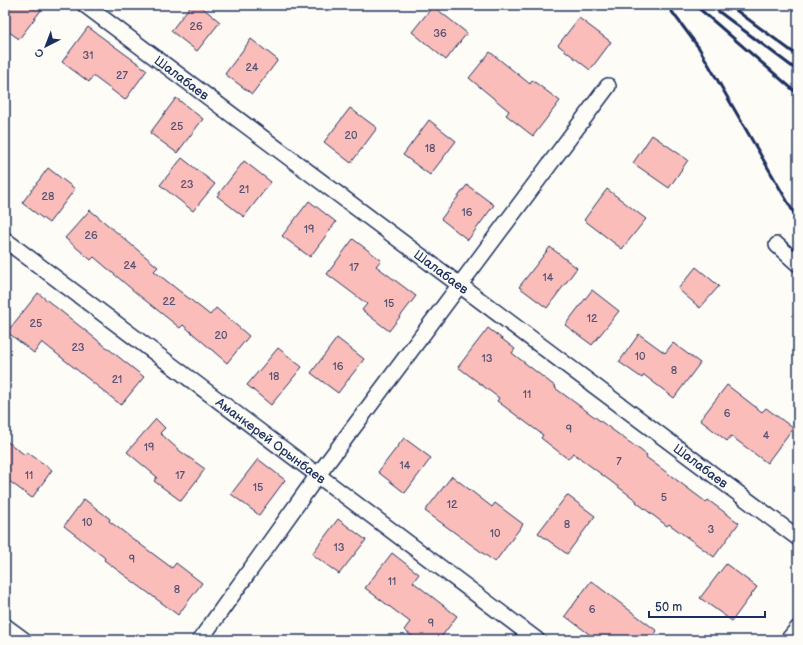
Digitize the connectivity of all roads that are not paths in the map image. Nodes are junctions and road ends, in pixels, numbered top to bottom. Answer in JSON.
{"nodes":[{"id":1,"x":85,"y":5,"type":"edge"},
{"id":2,"x":608,"y":86,"type":"dead end"},
{"id":3,"x":5,"y":240,"type":"edge"},
{"id":4,"x":777,"y":245,"type":"dead end"},
{"id":5,"x":798,"y":264,"type":"edge"},
{"id":6,"x":458,"y":285,"type":"junction"},
{"id":7,"x":318,"y":475,"type":"junction"},
{"id":8,"x":798,"y":538,"type":"edge"},
{"id":9,"x":5,"y":626,"type":"edge"},
{"id":10,"x":798,"y":628,"type":"edge"},
{"id":11,"x":24,"y":640,"type":"edge"},
{"id":12,"x":200,"y":640,"type":"edge"},
{"id":13,"x":537,"y":640,"type":"edge"},
{"id":14,"x":788,"y":640,"type":"edge"}],
"edges":[{"from":1,"to":6,"type":"street","name":"Шалабаев"},
{"from":2,"to":6,"type":"street"},
{"from":3,"to":7,"type":"street","name":"Аманкерей Орынбаев"},
{"from":4,"to":5,"type":"street"},
{"from":6,"to":7,"type":"street"},
{"from":6,"to":8,"type":"street","name":"Шалабаев"},
{"from":7,"to":12,"type":"street"},
{"from":7,"to":13,"type":"street","name":"Аманкерей Орынбаев"},
{"from":9,"to":11,"type":"street"},
{"from":10,"to":14,"type":"street"}]}
